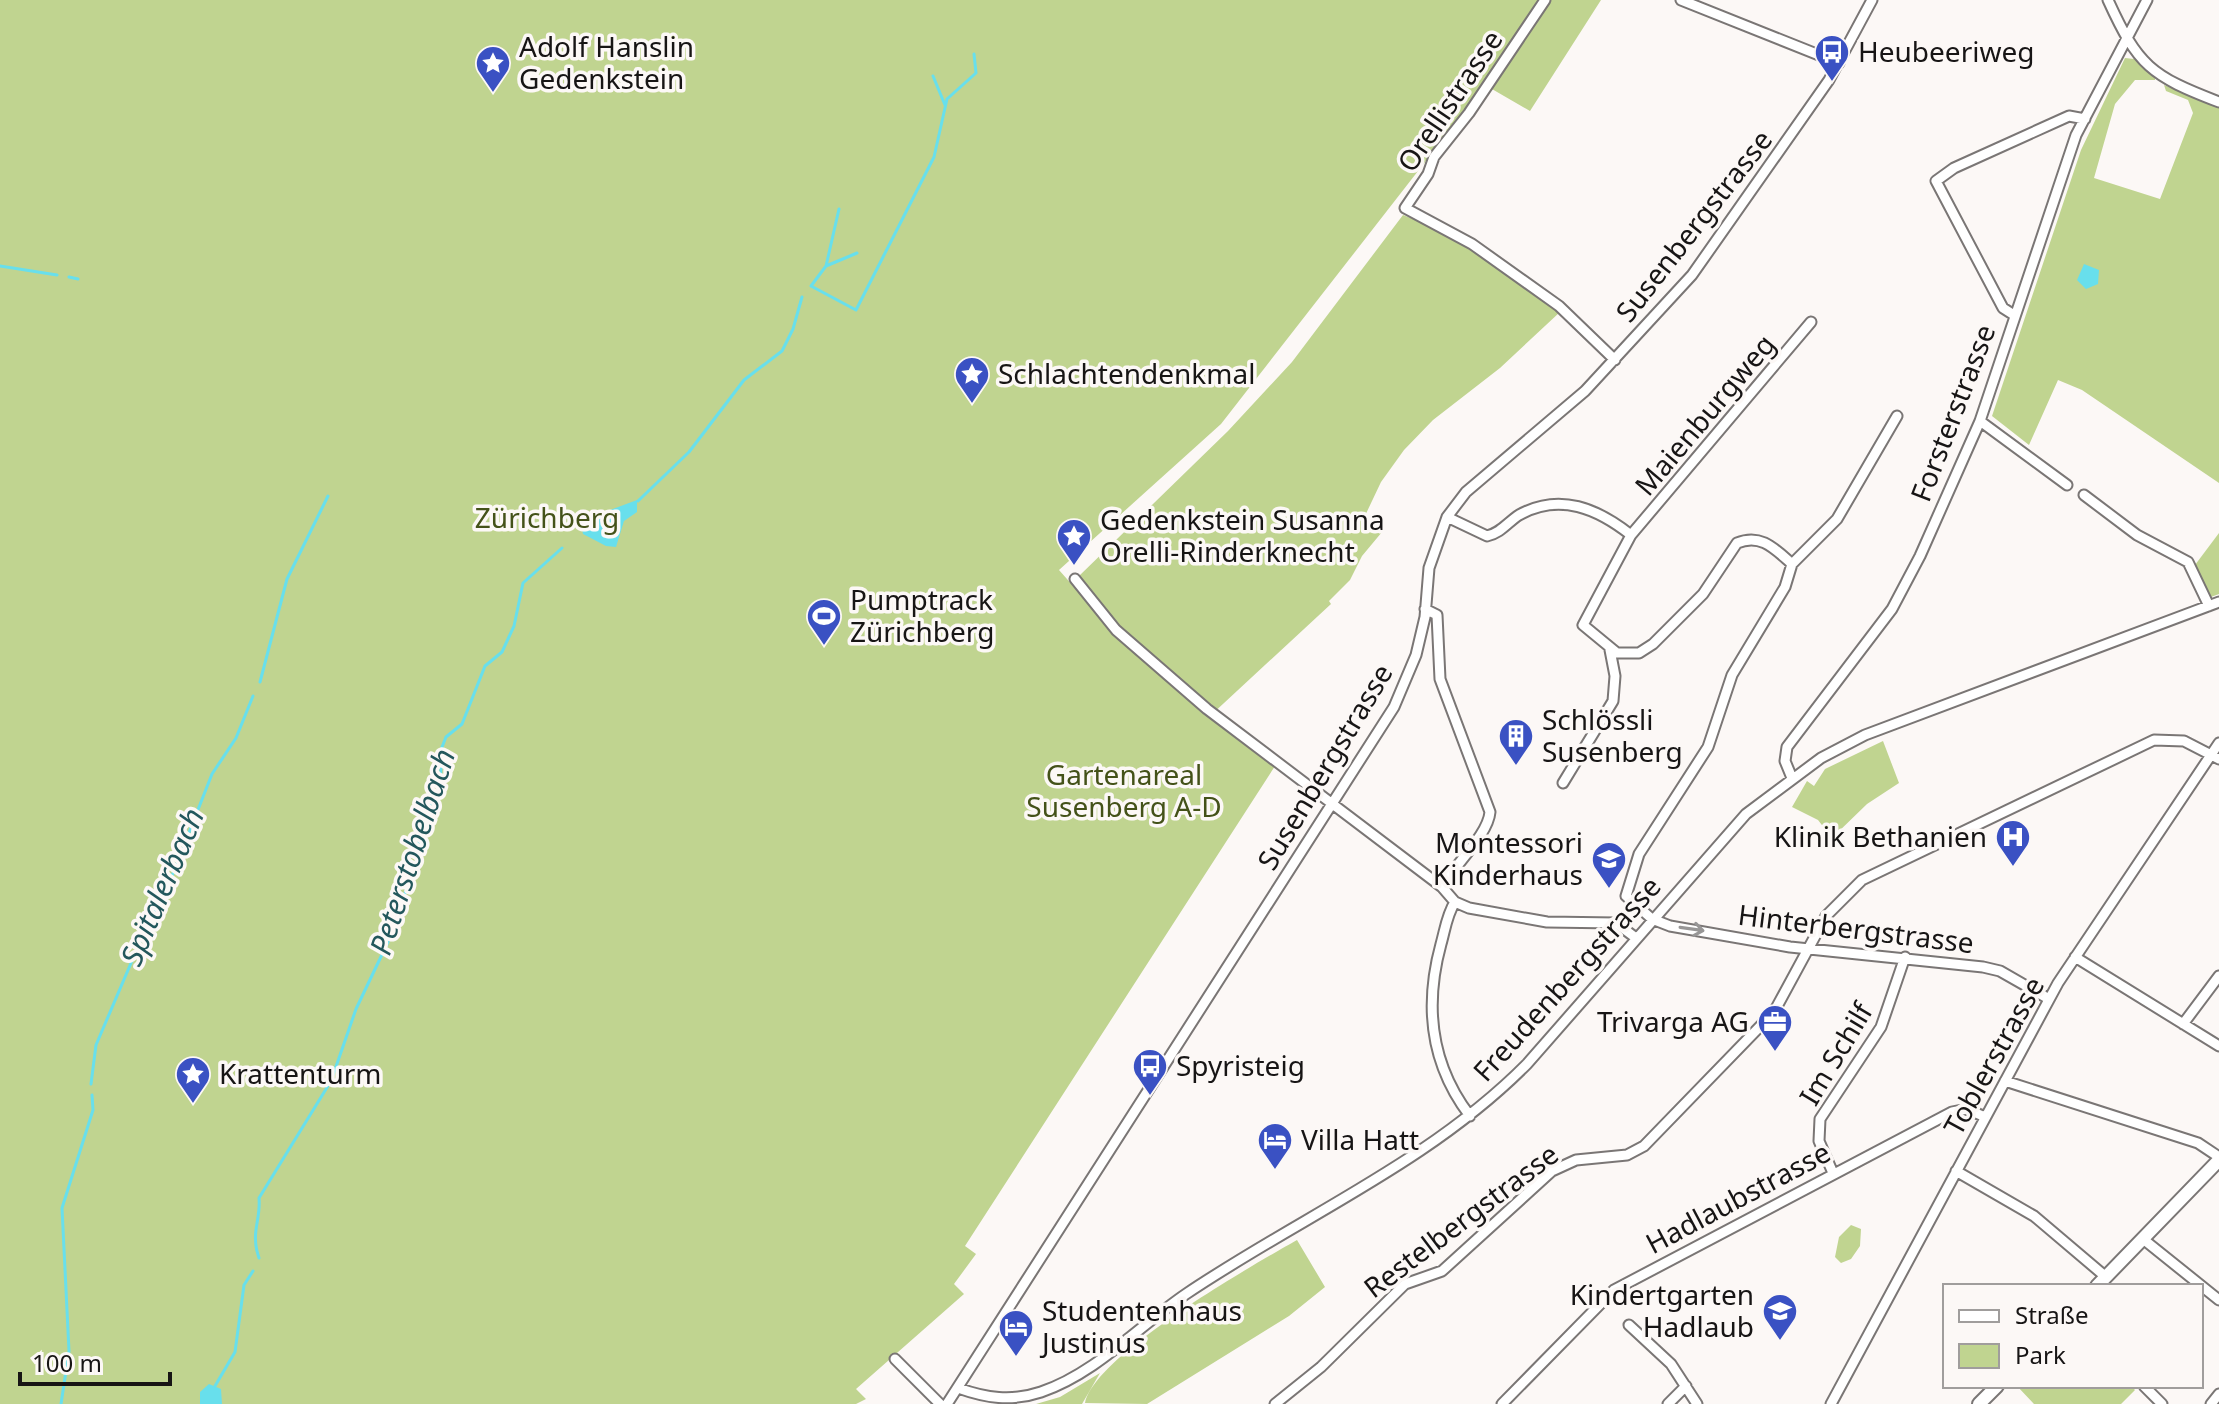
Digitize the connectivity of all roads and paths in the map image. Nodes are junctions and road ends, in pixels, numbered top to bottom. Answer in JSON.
{"nodes":[{"id":1,"x":1545,"y":0,"type":"edge"},
{"id":2,"x":1681,"y":0,"type":"edge"},
{"id":3,"x":1872,"y":0,"type":"edge"},
{"id":4,"x":2108,"y":0,"type":"edge"},
{"id":5,"x":2147,"y":0,"type":"edge"},
{"id":6,"x":2126,"y":39,"type":"junction"},
{"id":7,"x":1839,"y":63,"type":"junction"},
{"id":8,"x":2219,"y":102,"type":"edge"},
{"id":9,"x":2085,"y":119,"type":"junction"},
{"id":10,"x":2014,"y":315,"type":"junction"},
{"id":11,"x":1811,"y":322,"type":"dead end"},
{"id":12,"x":1615,"y":360,"type":"junction"},
{"id":13,"x":1897,"y":416,"type":"dead end"},
{"id":14,"x":1980,"y":421,"type":"junction"},
{"id":15,"x":2067,"y":485,"type":"dead end"},
{"id":16,"x":2084,"y":495,"type":"dead end"},
{"id":17,"x":1447,"y":517,"type":"junction"},
{"id":18,"x":1631,"y":535,"type":"junction"},
{"id":19,"x":1792,"y":564,"type":"junction"},
{"id":20,"x":1075,"y":579,"type":"dead end"},
{"id":21,"x":2214,"y":604,"type":"edge"},
{"id":22,"x":1425,"y":609,"type":"junction"},
{"id":23,"x":1610,"y":650,"type":"junction"},
{"id":24,"x":2219,"y":743,"type":"edge"},
{"id":25,"x":2215,"y":757,"type":"edge"},
{"id":26,"x":1792,"y":778,"type":"junction"},
{"id":27,"x":1563,"y":783,"type":"dead end"},
{"id":28,"x":1331,"y":805,"type":"junction"},
{"id":29,"x":1442,"y":887,"type":"junction"},
{"id":30,"x":1455,"y":902,"type":"junction"},
{"id":31,"x":1652,"y":919,"type":"junction"},
{"id":32,"x":1636,"y":938,"type":"junction"},
{"id":33,"x":1808,"y":949,"type":"junction"},
{"id":34,"x":1905,"y":957,"type":"junction"},
{"id":35,"x":2075,"y":957,"type":"junction"},
{"id":36,"x":2219,"y":976,"type":"edge"},
{"id":37,"x":2049,"y":999,"type":"junction"},
{"id":38,"x":2183,"y":1024,"type":"junction"},
{"id":39,"x":2219,"y":1046,"type":"edge"},
{"id":40,"x":2005,"y":1081,"type":"junction"},
{"id":41,"x":1470,"y":1116,"type":"junction"},
{"id":42,"x":1985,"y":1117,"type":"junction"},
{"id":43,"x":2219,"y":1158,"type":"edge"},
{"id":44,"x":1956,"y":1171,"type":"junction"},
{"id":45,"x":1833,"y":1173,"type":"junction"},
{"id":46,"x":2143,"y":1239,"type":"junction"},
{"id":47,"x":2102,"y":1282,"type":"edge"},
{"id":48,"x":2199,"y":1284,"type":"edge"},
{"id":49,"x":2203,"y":1287,"type":"edge"},
{"id":50,"x":2219,"y":1300,"type":"edge"},
{"id":51,"x":1629,"y":1325,"type":"dead end"},
{"id":52,"x":895,"y":1359,"type":"dead end"},
{"id":53,"x":1686,"y":1386,"type":"junction"},
{"id":54,"x":958,"y":1388,"type":"junction"},
{"id":55,"x":1995,"y":1388,"type":"edge"},
{"id":56,"x":2146,"y":1388,"type":"edge"},
{"id":57,"x":2219,"y":1394,"type":"edge"},
{"id":58,"x":940,"y":1404,"type":"edge"},
{"id":59,"x":947,"y":1404,"type":"edge"},
{"id":60,"x":1275,"y":1404,"type":"edge"},
{"id":61,"x":1502,"y":1404,"type":"edge"},
{"id":62,"x":1668,"y":1404,"type":"edge"},
{"id":63,"x":1697,"y":1404,"type":"edge"},
{"id":64,"x":1831,"y":1404,"type":"edge"},
{"id":65,"x":1979,"y":1404,"type":"edge"},
{"id":66,"x":2162,"y":1404,"type":"edge"},
{"id":67,"x":2211,"y":1404,"type":"edge"}],
"edges":[{"from":1,"to":12,"type":"street","name":"Orellistrasse"},
{"from":2,"to":7,"type":"street"},
{"from":3,"to":7,"type":"street","name":"Susenbergstrasse"},
{"from":4,"to":6,"type":"street"},
{"from":5,"to":6,"type":"street","name":"Forsterstrasse"},
{"from":6,"to":8,"type":"street"},
{"from":6,"to":9,"type":"street","name":"Forsterstrasse"},
{"from":7,"to":12,"type":"street","name":"Susenbergstrasse"},
{"from":9,"to":10,"type":"street","name":"Forsterstrasse"},
{"from":9,"to":10,"type":"street"},
{"from":10,"to":14,"type":"street","name":"Forsterstrasse"},
{"from":11,"to":18,"type":"street","name":"Maienburgweg"},
{"from":12,"to":17,"type":"street","name":"Susenbergstrasse"},
{"from":13,"to":19,"type":"street"},
{"from":14,"to":15,"type":"street"},
{"from":14,"to":26,"type":"street","name":"Forsterstrasse"},
{"from":16,"to":21,"type":"street"},
{"from":17,"to":18,"type":"street"},
{"from":17,"to":22,"type":"street","name":"Susenbergstrasse"},
{"from":18,"to":23,"type":"street","name":"Maienburgweg"},
{"from":19,"to":23,"type":"street"},
{"from":19,"to":31,"type":"street"},
{"from":20,"to":28,"type":"street"},
{"from":21,"to":26,"type":"street","name":"Freudenbergstrasse"},
{"from":22,"to":28,"type":"street","name":"Susenbergstrasse"},
{"from":22,"to":29,"type":"street"},
{"from":23,"to":27,"type":"street"},
{"from":24,"to":25,"type":"street","name":"Toblerstrasse"},
{"from":25,"to":33,"type":"street","name":"Restelbergstrasse"},
{"from":25,"to":35,"type":"street","name":"Toblerstrasse"},
{"from":26,"to":31,"type":"street","name":"Freudenbergstrasse"},
{"from":28,"to":29,"type":"street"},
{"from":28,"to":54,"type":"street","name":"Susenbergstrasse"},
{"from":29,"to":30,"type":"street"},
{"from":30,"to":32,"type":"street"},
{"from":30,"to":41,"type":"street"},
{"from":31,"to":32,"type":"street","name":"Freudenbergstrasse"},
{"from":31,"to":33,"type":"street","name":"Hinterbergstrasse","one_way":true},
{"from":32,"to":41,"type":"street","name":"Freudenbergstrasse"},
{"from":33,"to":34,"type":"street","name":"Hinterbergstrasse"},
{"from":33,"to":60,"type":"street","name":"Restelbergstrasse"},
{"from":34,"to":37,"type":"street","name":"Hinterbergstrasse"},
{"from":34,"to":45,"type":"street","name":"Im Schilf"},
{"from":35,"to":37,"type":"street","name":"Toblerstrasse"},
{"from":35,"to":38,"type":"street"},
{"from":36,"to":38,"type":"street"},
{"from":37,"to":40,"type":"street","name":"Toblerstrasse"},
{"from":38,"to":39,"type":"street"},
{"from":40,"to":42,"type":"street","name":"Toblerstrasse"},
{"from":40,"to":43,"type":"street"},
{"from":41,"to":54,"type":"street","name":"Freudenbergstrasse"},
{"from":42,"to":44,"type":"street","name":"Toblerstrasse"},
{"from":42,"to":45,"type":"street","name":"Hadlaubstrasse"},
{"from":43,"to":46,"type":"street"},
{"from":44,"to":47,"type":"street"},
{"from":44,"to":64,"type":"street","name":"Toblerstrasse"},
{"from":45,"to":61,"type":"street","name":"Hadlaubstrasse"},
{"from":46,"to":47,"type":"street"},
{"from":46,"to":48,"type":"street"},
{"from":49,"to":50,"type":"street"},
{"from":51,"to":53,"type":"street"},
{"from":52,"to":58,"type":"street"},
{"from":53,"to":62,"type":"street"},
{"from":53,"to":63,"type":"street"},
{"from":54,"to":59,"type":"street","name":"Susenbergstrasse"},
{"from":55,"to":65,"type":"street"},
{"from":56,"to":66,"type":"street"},
{"from":57,"to":67,"type":"street"}]}
